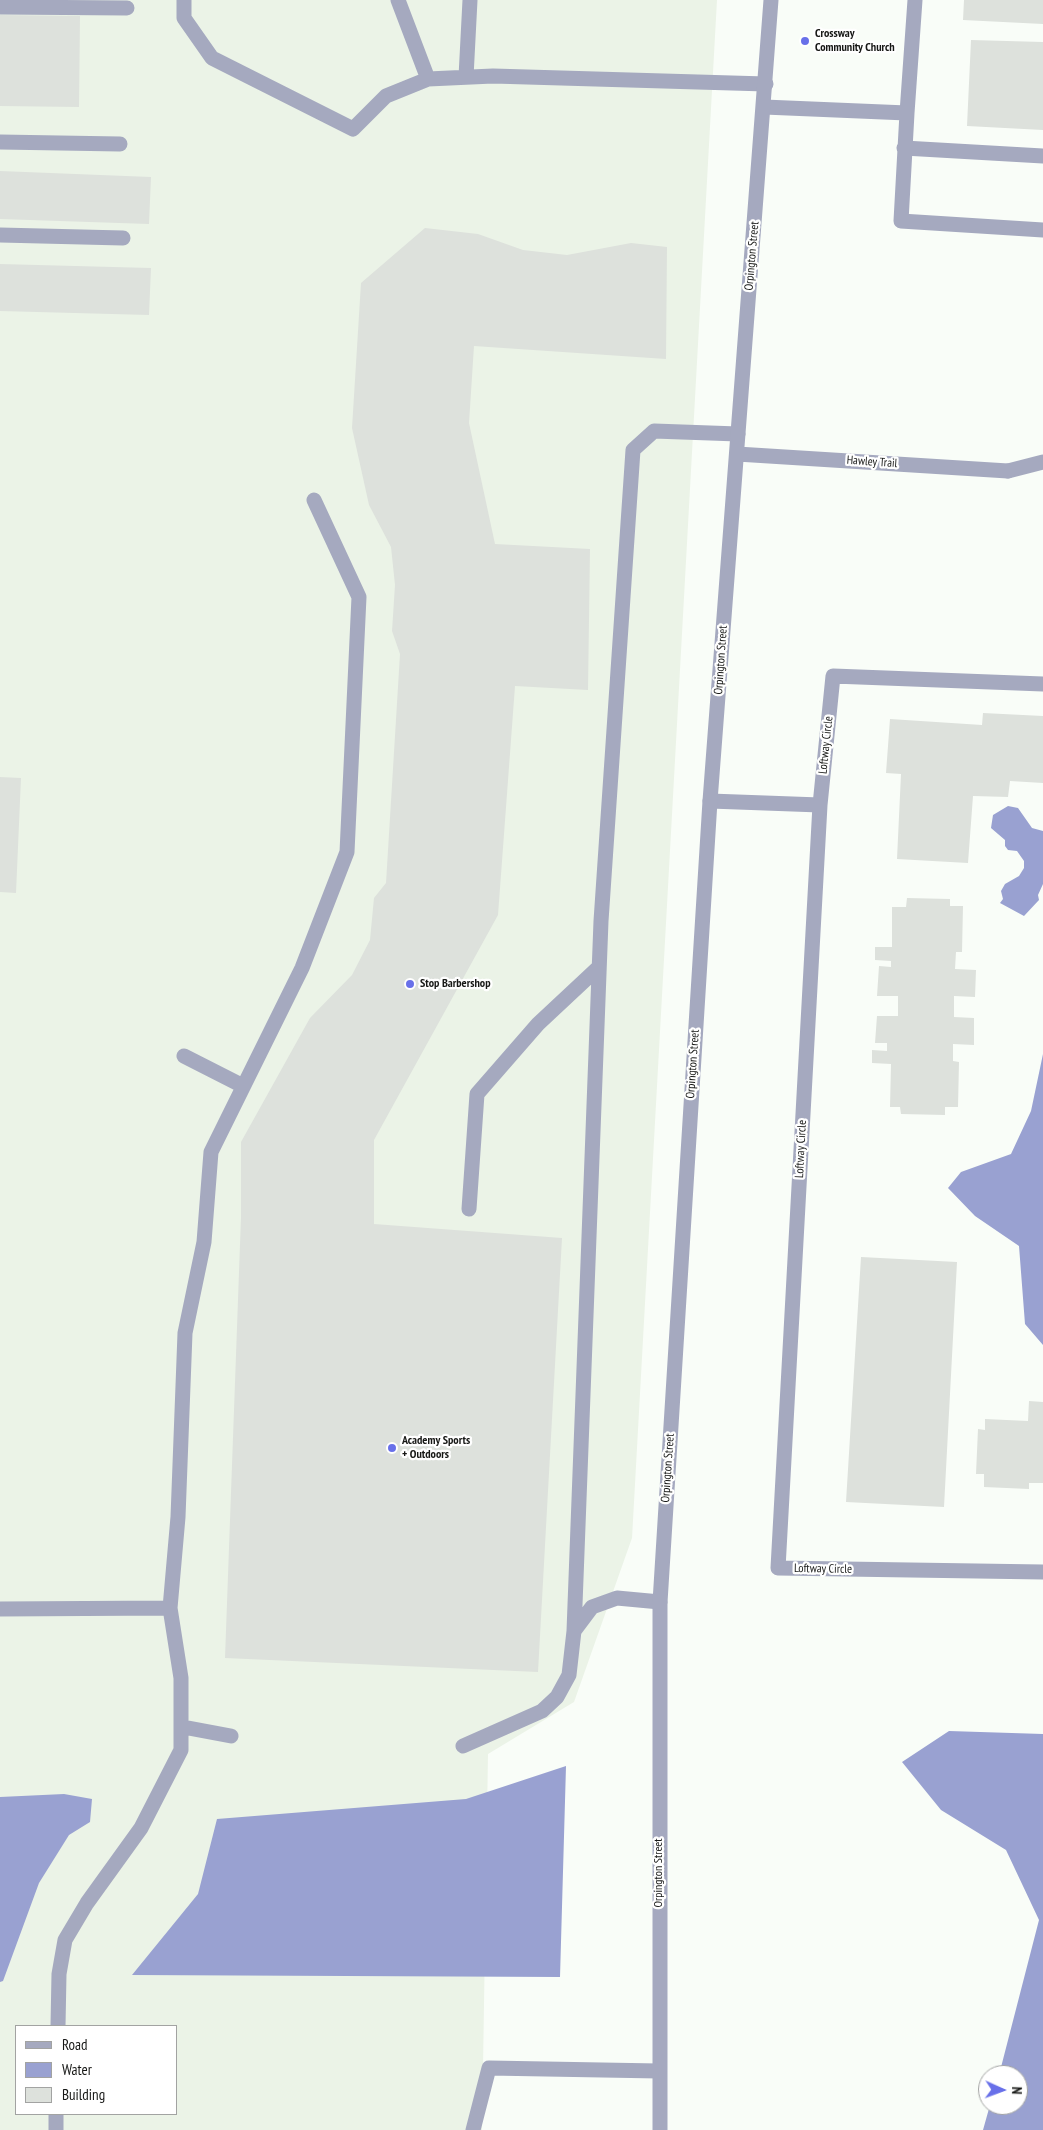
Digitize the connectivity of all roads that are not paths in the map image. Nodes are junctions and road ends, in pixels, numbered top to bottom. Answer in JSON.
{"nodes":[{"id":1,"x":184,"y":0,"type":"edge"},
{"id":2,"x":398,"y":0,"type":"edge"},
{"id":3,"x":470,"y":0,"type":"edge"},
{"id":4,"x":771,"y":0,"type":"edge"},
{"id":5,"x":915,"y":0,"type":"edge"},
{"id":6,"x":0,"y":7,"type":"edge"},
{"id":7,"x":127,"y":8,"type":"dead end"},
{"id":8,"x":466,"y":77,"type":"junction"},
{"id":9,"x":428,"y":79,"type":"junction"},
{"id":10,"x":766,"y":84,"type":"junction"},
{"id":11,"x":764,"y":107,"type":"junction"},
{"id":12,"x":907,"y":114,"type":"junction"},
{"id":13,"x":0,"y":142,"type":"edge"},
{"id":14,"x":120,"y":144,"type":"dead end"},
{"id":15,"x":904,"y":148,"type":"junction"},
{"id":16,"x":1043,"y":156,"type":"edge"},
{"id":17,"x":1043,"y":230,"type":"edge"},
{"id":18,"x":0,"y":235,"type":"edge"},
{"id":19,"x":122,"y":238,"type":"dead end"},
{"id":20,"x":738,"y":434,"type":"junction"},
{"id":21,"x":737,"y":454,"type":"junction"},
{"id":22,"x":1043,"y":462,"type":"edge"},
{"id":23,"x":314,"y":500,"type":"dead end"},
{"id":24,"x":1043,"y":684,"type":"edge"},
{"id":25,"x":710,"y":801,"type":"junction"},
{"id":26,"x":820,"y":805,"type":"junction"},
{"id":27,"x":599,"y":968,"type":"junction"},
{"id":28,"x":184,"y":1056,"type":"dead end"},
{"id":29,"x":243,"y":1086,"type":"junction"},
{"id":30,"x":469,"y":1209,"type":"dead end"},
{"id":31,"x":1043,"y":1572,"type":"edge"},
{"id":32,"x":660,"y":1602,"type":"junction"},
{"id":33,"x":170,"y":1608,"type":"junction"},
{"id":34,"x":0,"y":1609,"type":"edge"},
{"id":35,"x":574,"y":1631,"type":"junction"},
{"id":36,"x":183,"y":1727,"type":"junction"},
{"id":37,"x":231,"y":1736,"type":"dead end"},
{"id":38,"x":463,"y":1746,"type":"dead end"},
{"id":39,"x":58,"y":2025,"type":"edge"},
{"id":40,"x":659,"y":2071,"type":"junction"},
{"id":41,"x":56,"y":2115,"type":"edge"},
{"id":42,"x":56,"y":2130,"type":"edge"},
{"id":43,"x":473,"y":2130,"type":"edge"},
{"id":44,"x":660,"y":2130,"type":"edge"}],
"edges":[{"from":1,"to":9,"type":"street"},
{"from":2,"to":9,"type":"street"},
{"from":3,"to":8,"type":"street"},
{"from":4,"to":10,"type":"street","name":"Orpington Street"},
{"from":5,"to":12,"type":"street"},
{"from":6,"to":7,"type":"street"},
{"from":8,"to":9,"type":"street"},
{"from":8,"to":10,"type":"street"},
{"from":10,"to":11,"type":"street","name":"Orpington Street"},
{"from":11,"to":12,"type":"street"},
{"from":11,"to":20,"type":"street","name":"Orpington Street"},
{"from":12,"to":15,"type":"street"},
{"from":13,"to":14,"type":"street"},
{"from":15,"to":16,"type":"street"},
{"from":15,"to":17,"type":"street"},
{"from":18,"to":19,"type":"street"},
{"from":20,"to":21,"type":"street","name":"Orpington Street"},
{"from":20,"to":27,"type":"street"},
{"from":21,"to":22,"type":"street","name":"Hawley Trail"},
{"from":21,"to":25,"type":"street","name":"Orpington Street"},
{"from":23,"to":29,"type":"street"},
{"from":24,"to":26,"type":"street","name":"Loftway Circle"},
{"from":25,"to":26,"type":"street"},
{"from":25,"to":32,"type":"street","name":"Orpington Street"},
{"from":26,"to":31,"type":"street","name":"Loftway Circle"},
{"from":27,"to":30,"type":"street"},
{"from":27,"to":35,"type":"street"},
{"from":28,"to":29,"type":"street"},
{"from":29,"to":33,"type":"street"},
{"from":32,"to":35,"type":"street"},
{"from":32,"to":40,"type":"street","name":"Orpington Street"},
{"from":33,"to":34,"type":"street"},
{"from":33,"to":36,"type":"street"},
{"from":35,"to":38,"type":"street"},
{"from":36,"to":37,"type":"street"},
{"from":36,"to":39,"type":"street"},
{"from":40,"to":43,"type":"street"},
{"from":40,"to":44,"type":"street","name":"Orpington Street"},
{"from":41,"to":42,"type":"street"}]}
